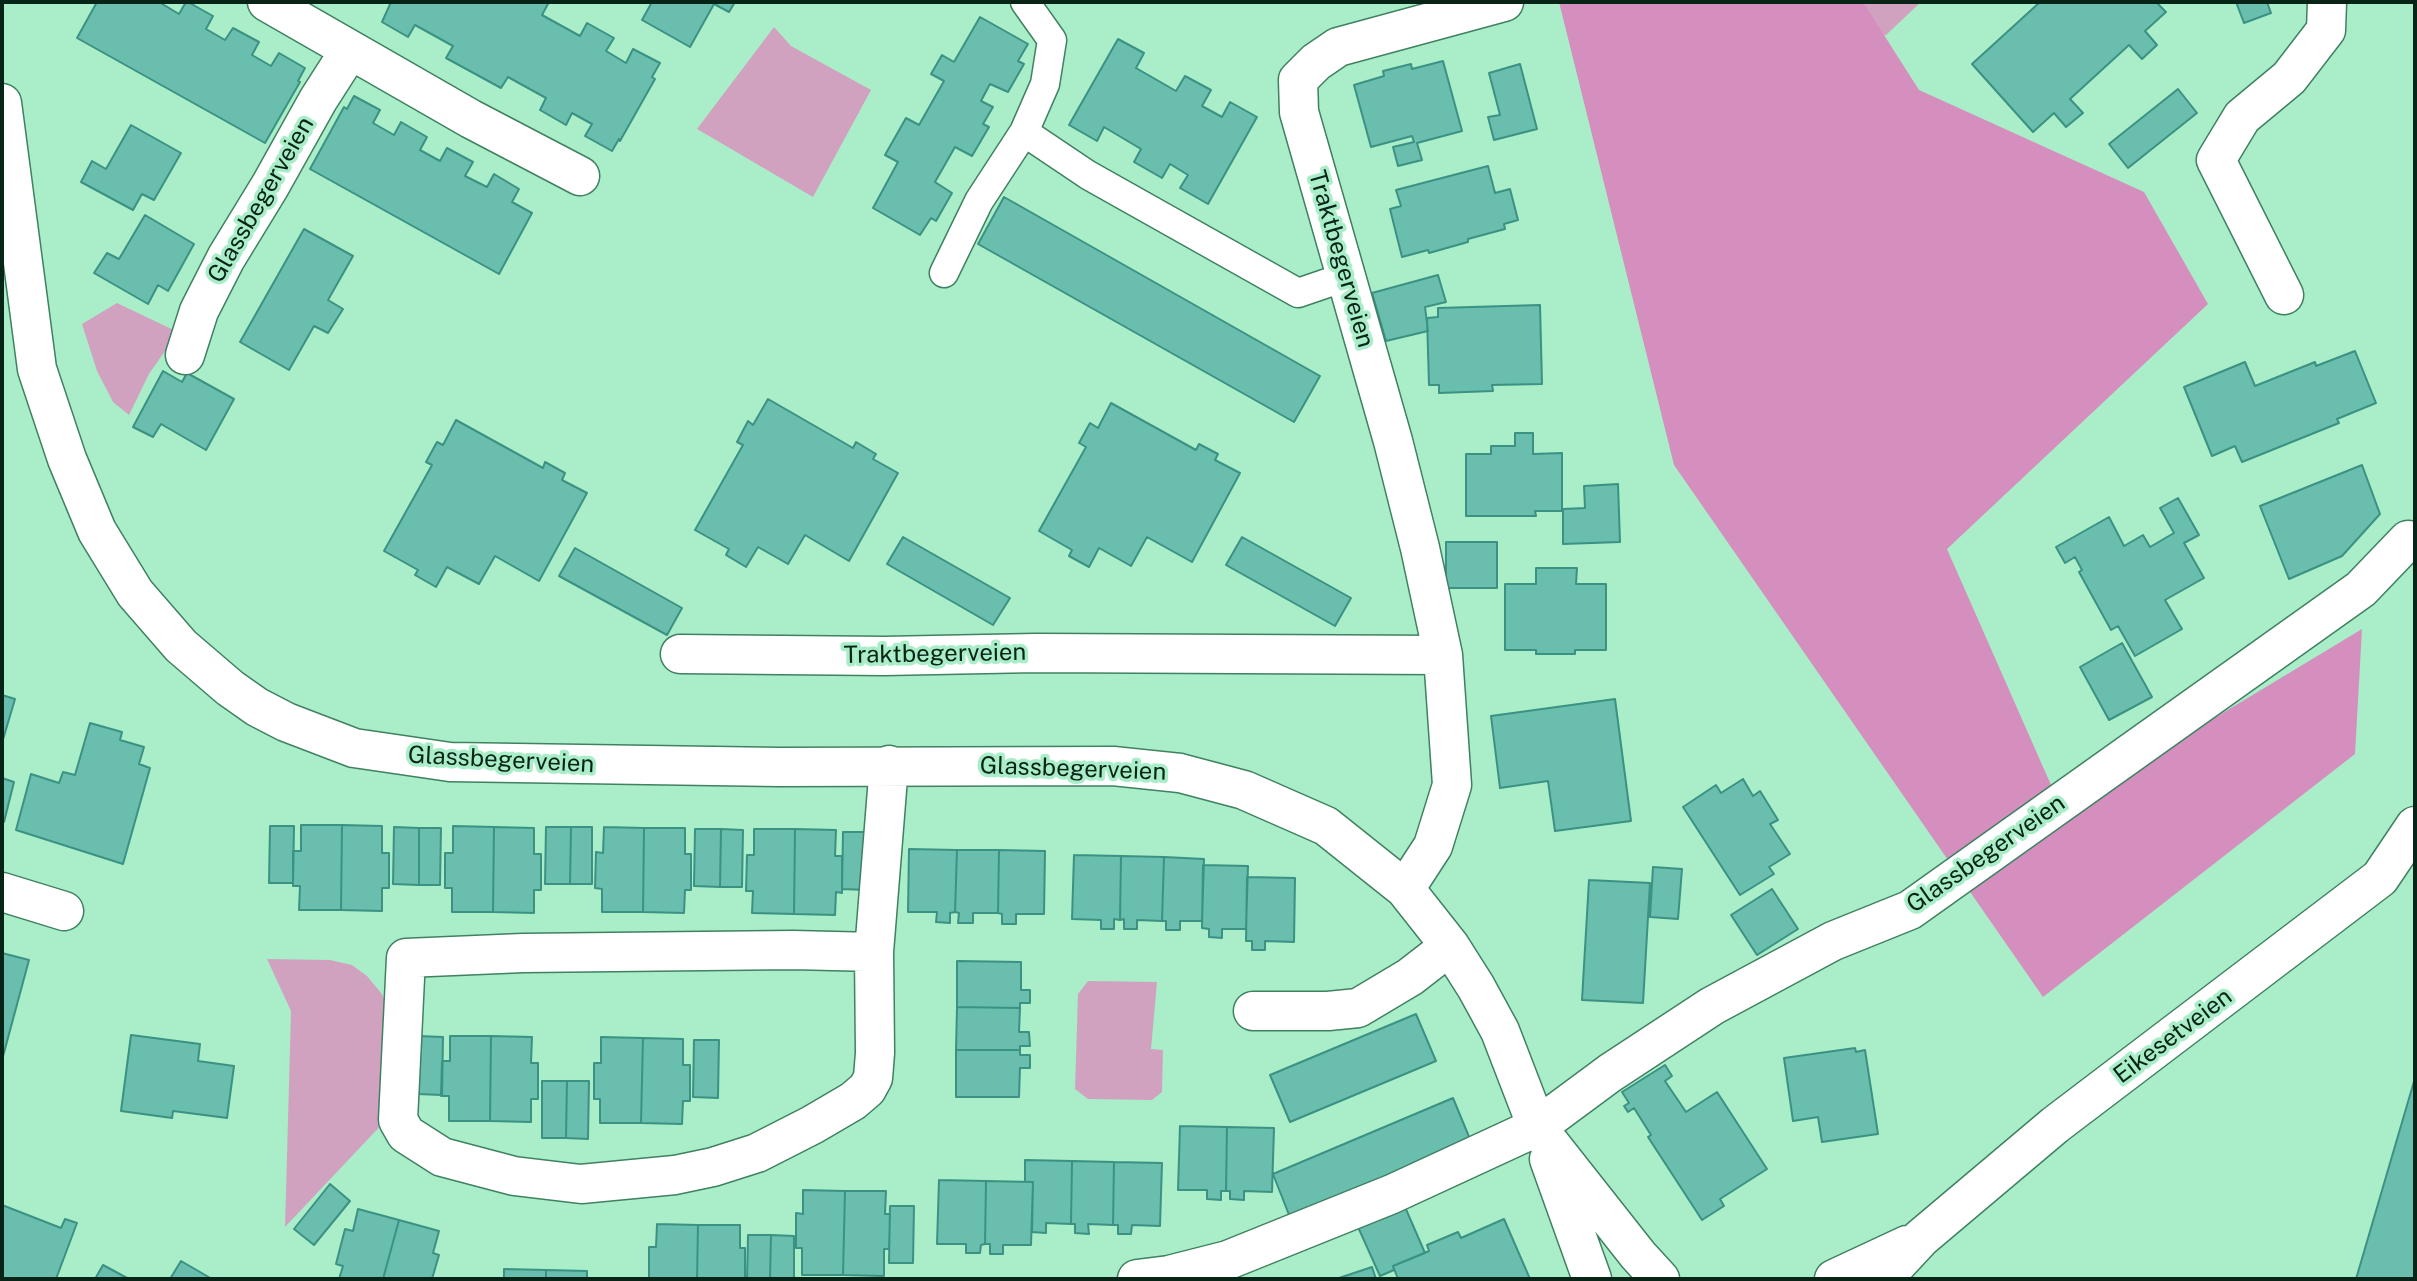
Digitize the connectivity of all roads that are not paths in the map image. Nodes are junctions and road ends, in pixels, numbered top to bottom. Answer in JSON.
{"nodes":[{"id":1,"x":267,"y":2,"type":"edge"},
{"id":2,"x":1025,"y":2,"type":"edge"},
{"id":3,"x":1504,"y":2,"type":"edge"},
{"id":4,"x":2327,"y":2,"type":"edge"},
{"id":5,"x":350,"y":50,"type":"junction"},
{"id":6,"x":2,"y":103,"type":"edge"},
{"id":7,"x":1024,"y":132,"type":"junction"},
{"id":8,"x":580,"y":177,"type":"dead end"},
{"id":9,"x":944,"y":274,"type":"dead end"},
{"id":10,"x":1345,"y":277,"type":"junction"},
{"id":11,"x":2284,"y":295,"type":"dead end"},
{"id":12,"x":185,"y":355,"type":"dead end"},
{"id":13,"x":2408,"y":540,"type":"dead end"},
{"id":14,"x":680,"y":654,"type":"dead end"},
{"id":15,"x":1443,"y":655,"type":"junction"},
{"id":16,"x":889,"y":765,"type":"junction"},
{"id":17,"x":2415,"y":826,"type":"edge"},
{"id":18,"x":1405,"y":889,"type":"junction"},
{"id":19,"x":2,"y":892,"type":"edge"},
{"id":20,"x":64,"y":911,"type":"dead end"},
{"id":21,"x":1450,"y":946,"type":"junction"},
{"id":22,"x":874,"y":951,"type":"junction"},
{"id":23,"x":1253,"y":1011,"type":"dead end"},
{"id":24,"x":1537,"y":1128,"type":"junction"},
{"id":25,"x":1921,"y":1238,"type":"junction"},
{"id":26,"x":1138,"y":1279,"type":"edge"},
{"id":27,"x":1592,"y":1279,"type":"edge"},
{"id":28,"x":1660,"y":1279,"type":"edge"},
{"id":29,"x":1834,"y":1279,"type":"edge"},
{"id":30,"x":1882,"y":1279,"type":"edge"}],
"edges":[{"from":1,"to":5,"type":"street"},
{"from":2,"to":7,"type":"lane"},
{"from":3,"to":10,"type":"street","name":"Traktbegerveien"},
{"from":4,"to":11,"type":"street"},
{"from":5,"to":8,"type":"street"},
{"from":5,"to":12,"type":"street","name":"Glassbegerveien"},
{"from":6,"to":16,"type":"street","name":"Glassbegerveien"},
{"from":7,"to":9,"type":"lane"},
{"from":7,"to":10,"type":"lane"},
{"from":10,"to":15,"type":"street","name":"Traktbegerveien"},
{"from":13,"to":24,"type":"street","name":"Glassbegerveien"},
{"from":14,"to":15,"type":"street","name":"Traktbegerveien"},
{"from":15,"to":18,"type":"street","name":"Traktbegerveien"},
{"from":16,"to":18,"type":"street","name":"Glassbegerveien"},
{"from":16,"to":22,"type":"street"},
{"from":17,"to":25,"type":"street","name":"Eikesetveien"},
{"from":18,"to":21,"type":"street","name":"Glassbegerveien"},
{"from":19,"to":20,"type":"street"},
{"from":21,"to":23,"type":"street"},
{"from":21,"to":24,"type":"street","name":"Glassbegerveien"},
{"from":22,"to":22,"type":"street"},
{"from":24,"to":26,"type":"street","name":"Glassbegerveien"},
{"from":24,"to":27,"type":"street","name":"Glassbegerveien"},
{"from":24,"to":28,"type":"street","name":"Glassbegerveien"},
{"from":25,"to":29,"type":"street","name":"Eikesetveien"},
{"from":25,"to":30,"type":"street","name":"Eikesetveien"}]}
